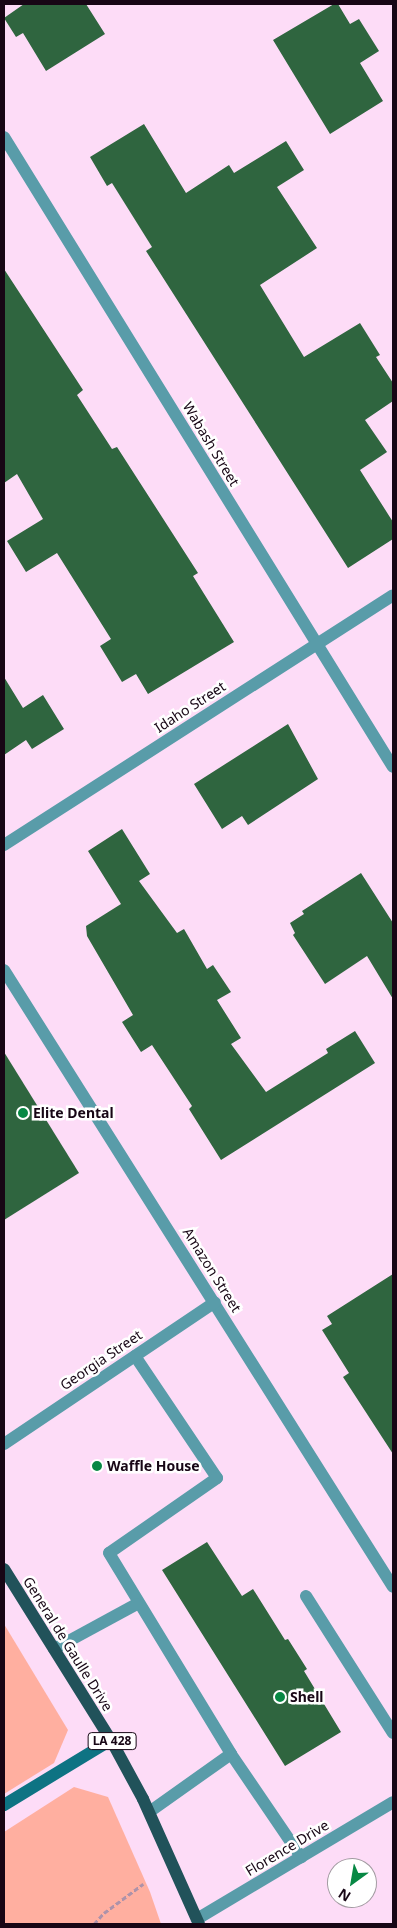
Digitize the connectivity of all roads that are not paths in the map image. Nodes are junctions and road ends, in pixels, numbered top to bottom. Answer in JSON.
{"nodes":[{"id":1,"x":4,"y":137,"type":"edge"},
{"id":2,"x":393,"y":595,"type":"edge"},
{"id":3,"x":315,"y":644,"type":"junction"},
{"id":4,"x":393,"y":767,"type":"edge"},
{"id":5,"x":4,"y":845,"type":"edge"},
{"id":6,"x":4,"y":970,"type":"edge"},
{"id":7,"x":215,"y":1302,"type":"junction"},
{"id":8,"x":135,"y":1356,"type":"junction"},
{"id":9,"x":4,"y":1444,"type":"edge"},
{"id":10,"x":4,"y":1569,"type":"edge"},
{"id":11,"x":393,"y":1587,"type":"edge"},
{"id":12,"x":306,"y":1596,"type":"dead end"},
{"id":13,"x":137,"y":1604,"type":"junction"},
{"id":14,"x":54,"y":1649,"type":"junction"},
{"id":15,"x":393,"y":1733,"type":"edge"},
{"id":16,"x":111,"y":1740,"type":"junction"},
{"id":17,"x":231,"y":1754,"type":"junction"},
{"id":18,"x":393,"y":1802,"type":"edge"},
{"id":19,"x":4,"y":1805,"type":"edge"},
{"id":20,"x":149,"y":1812,"type":"junction"},
{"id":21,"x":301,"y":1857,"type":"junction"},
{"id":22,"x":198,"y":1922,"type":"edge"}],
"edges":[{"from":1,"to":3,"type":"street","name":"Wabash Street"},
{"from":2,"to":3,"type":"street","name":"Idaho Street"},
{"from":3,"to":4,"type":"street","name":"Wabash Street"},
{"from":3,"to":5,"type":"street","name":"Idaho Street"},
{"from":6,"to":7,"type":"street","name":"Amazon Street"},
{"from":7,"to":8,"type":"street","name":"Georgia Street"},
{"from":7,"to":11,"type":"street","name":"Amazon Street"},
{"from":8,"to":9,"type":"street","name":"Georgia Street"},
{"from":8,"to":13,"type":"street"},
{"from":10,"to":14,"type":"main road","name":"General de Gaulle Drive","number":"LA 428"},
{"from":12,"to":15,"type":"street"},
{"from":13,"to":14,"type":"street"},
{"from":13,"to":17,"type":"street"},
{"from":14,"to":16,"type":"main road","name":"General de Gaulle Drive","number":"LA 428"},
{"from":16,"to":19,"type":"street"},
{"from":16,"to":20,"type":"main road","name":"General de Gaulle Drive","number":"LA 428"},
{"from":17,"to":20,"type":"street"},
{"from":17,"to":21,"type":"street"},
{"from":18,"to":21,"type":"street","name":"Florence Drive"},
{"from":20,"to":22,"type":"main road","name":"General de Gaulle Drive","number":"LA 428"},
{"from":21,"to":22,"type":"street","name":"Florence Drive"}]}
